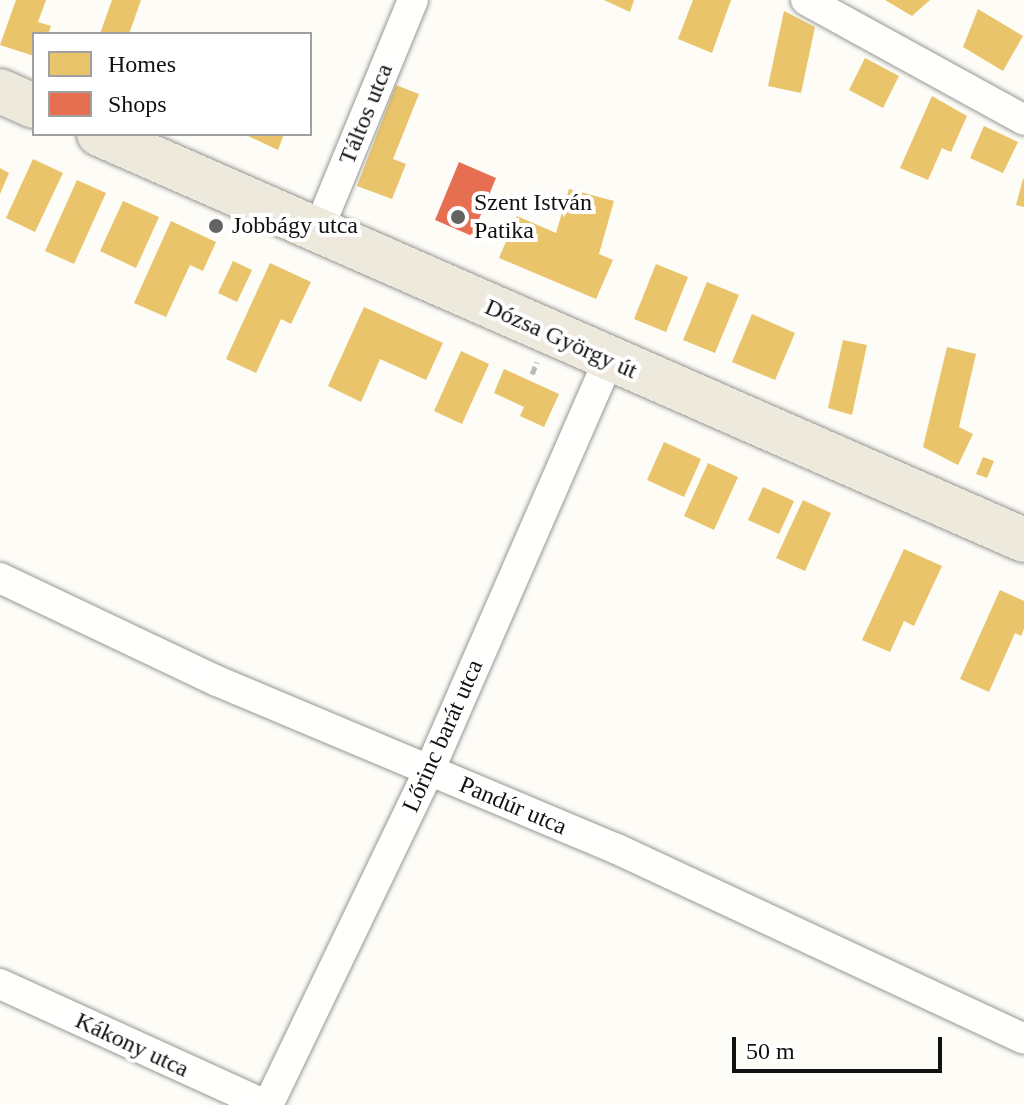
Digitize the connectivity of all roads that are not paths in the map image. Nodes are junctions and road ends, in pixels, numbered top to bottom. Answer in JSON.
{"nodes":[{"id":1,"x":413,"y":0,"type":"edge"},
{"id":2,"x":806,"y":0,"type":"edge"},
{"id":3,"x":0,"y":91,"type":"edge"},
{"id":4,"x":32,"y":105,"type":"edge"},
{"id":5,"x":1024,"y":120,"type":"edge"},
{"id":6,"x":104,"y":136,"type":"edge"},
{"id":7,"x":319,"y":228,"type":"junction"},
{"id":8,"x":608,"y":361,"type":"junction"},
{"id":9,"x":1024,"y":540,"type":"edge"},
{"id":10,"x":0,"y":578,"type":"edge"},
{"id":11,"x":429,"y":771,"type":"junction"},
{"id":12,"x":0,"y":984,"type":"edge"},
{"id":13,"x":1024,"y":1039,"type":"edge"},
{"id":14,"x":267,"y":1105,"type":"edge"}],
"edges":[{"from":1,"to":7,"type":"street","name":"Táltos utca"},
{"from":2,"to":5,"type":"street"},
{"from":3,"to":4,"type":"main road"},
{"from":6,"to":7,"type":"main road","name":"Dózsa György út"},
{"from":7,"to":8,"type":"main road","name":"Dózsa György út"},
{"from":8,"to":9,"type":"main road","name":"Dózsa György út"},
{"from":8,"to":11,"type":"street","name":"Lőrinc barát utca"},
{"from":10,"to":11,"type":"street","name":"Pandúr utca"},
{"from":11,"to":13,"type":"street","name":"Pandúr utca"},
{"from":11,"to":14,"type":"street","name":"Lőrinc barát utca"},
{"from":12,"to":14,"type":"street","name":"Kákony utca"}]}
